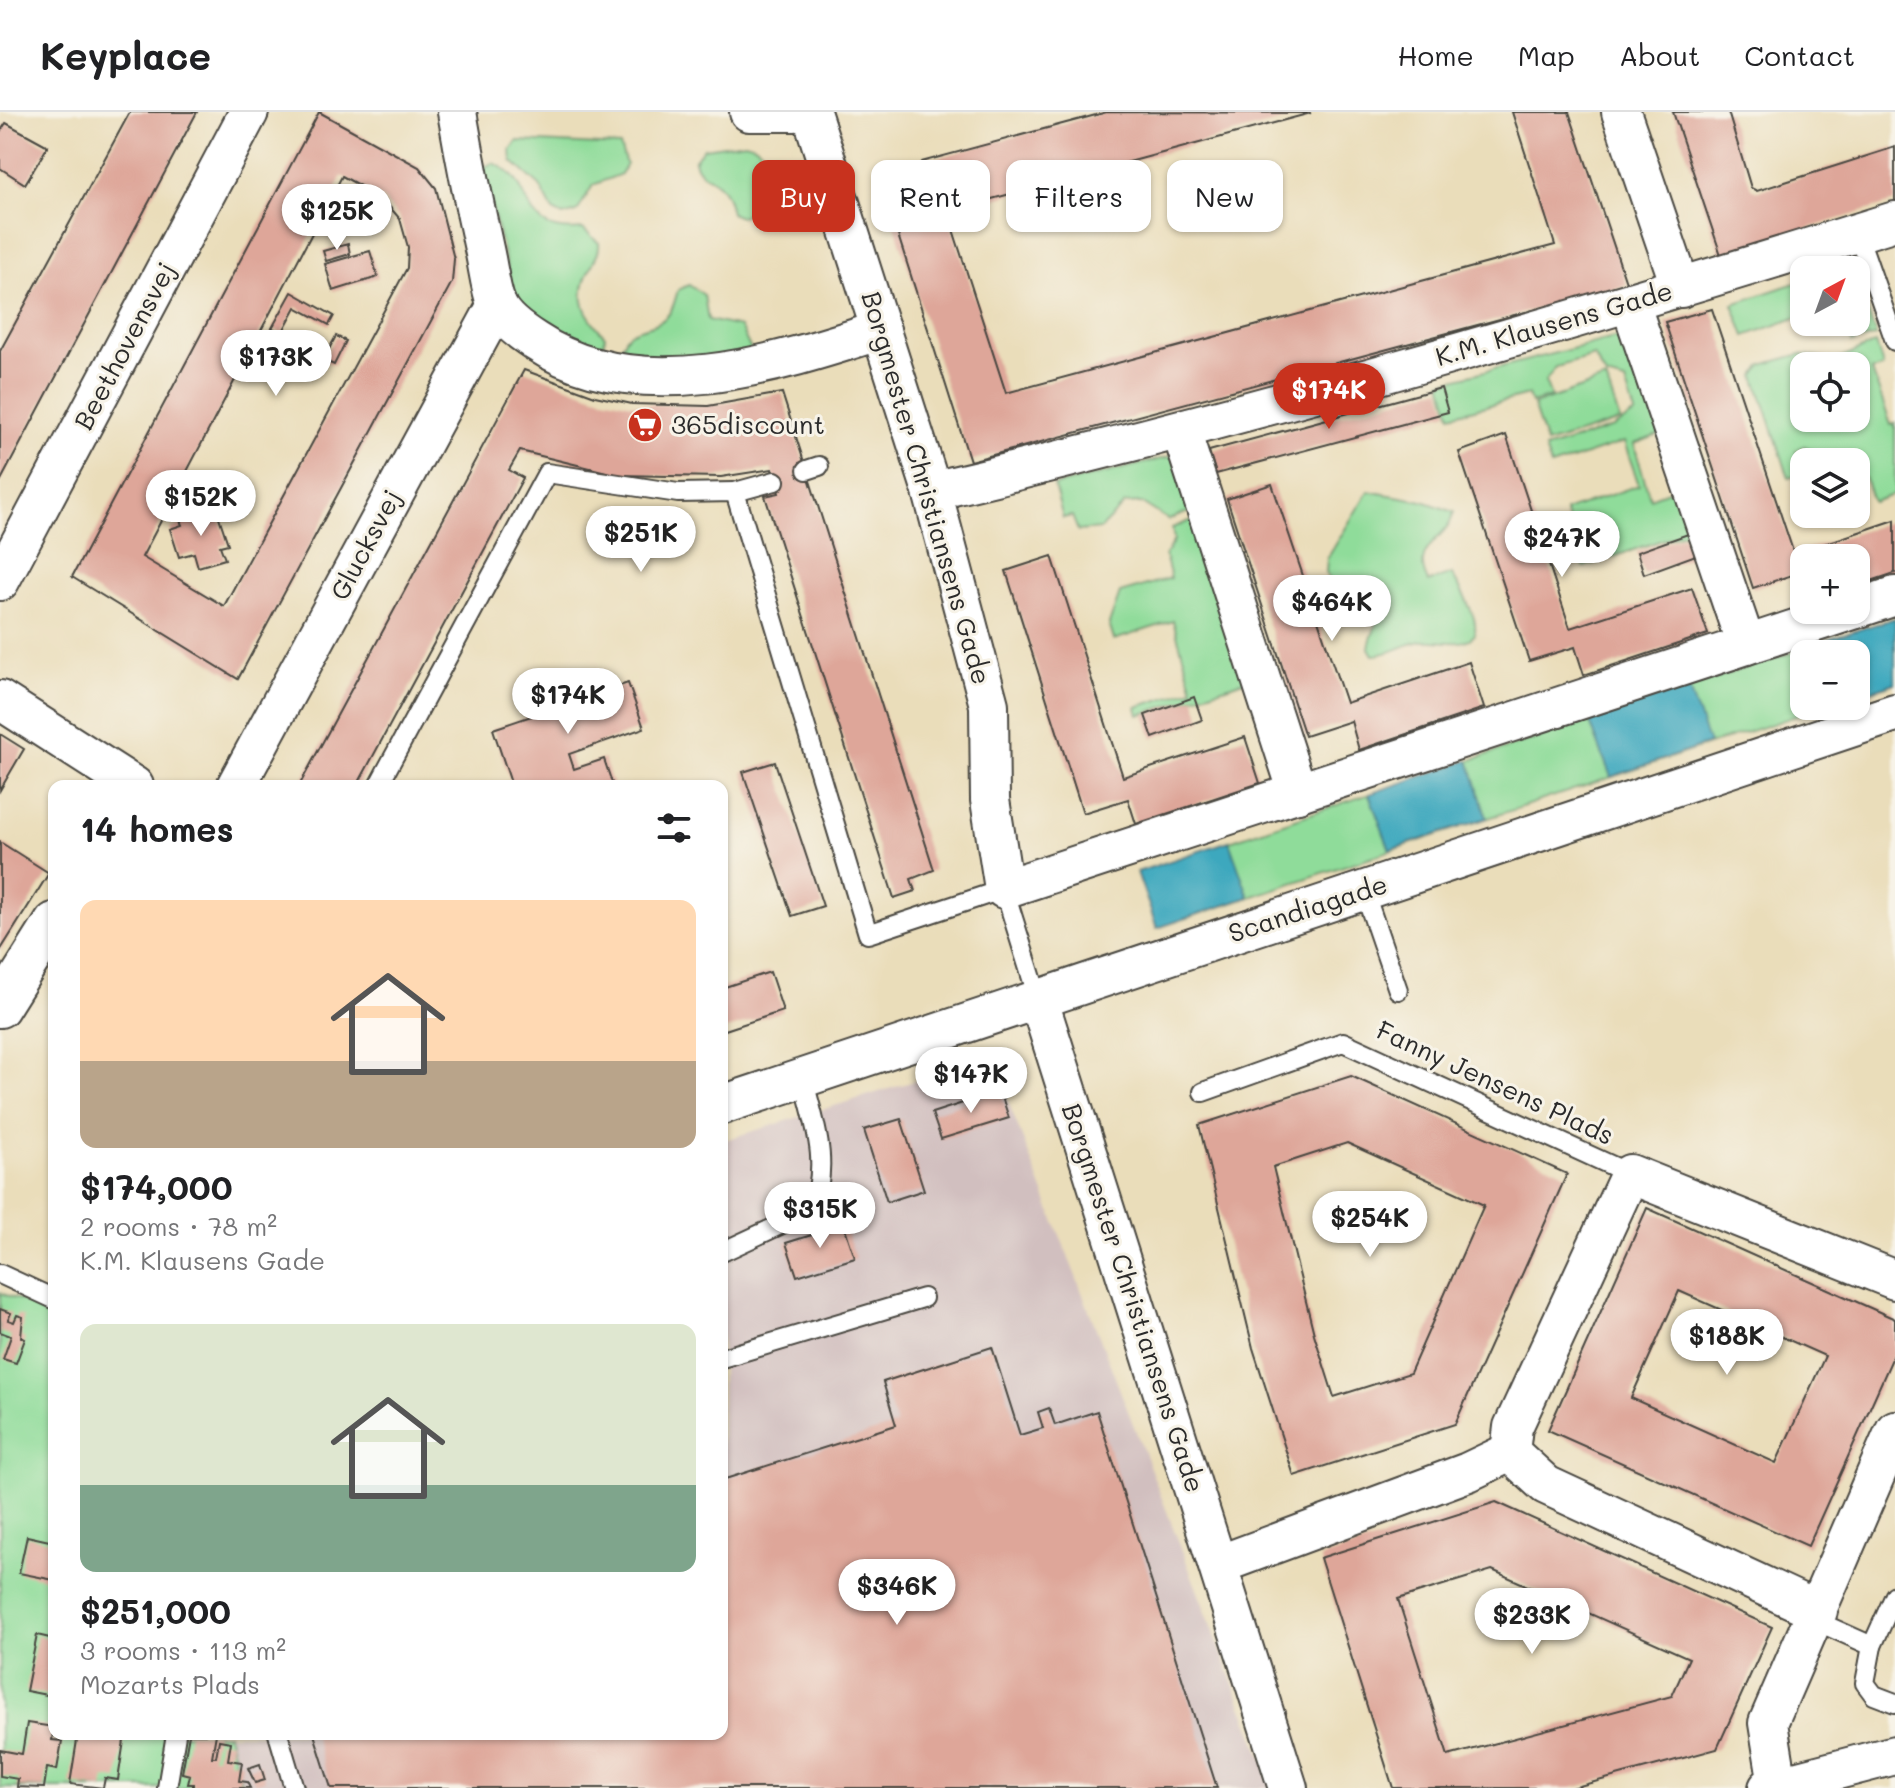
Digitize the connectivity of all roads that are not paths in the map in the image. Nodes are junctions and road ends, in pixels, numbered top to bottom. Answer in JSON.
{"nodes":[{"id":1,"x":249,"y":112,"type":"edge"},
{"id":2,"x":457,"y":112,"type":"edge"},
{"id":3,"x":749,"y":112,"type":"edge"},
{"id":4,"x":795,"y":112,"type":"edge"},
{"id":5,"x":811,"y":112,"type":"edge"},
{"id":6,"x":1621,"y":112,"type":"edge"},
{"id":7,"x":1895,"y":221,"type":"edge"},
{"id":8,"x":1857,"y":232,"type":"junction"},
{"id":9,"x":1681,"y":288,"type":"junction"},
{"id":10,"x":1630,"y":303,"type":"junction"},
{"id":11,"x":497,"y":305,"type":"junction"},
{"id":12,"x":881,"y":330,"type":"junction"},
{"id":13,"x":1895,"y":341,"type":"edge"},
{"id":14,"x":1181,"y":431,"type":"junction"},
{"id":15,"x":775,"y":481,"type":"dead end"},
{"id":16,"x":932,"y":491,"type":"junction"},
{"id":17,"x":735,"y":492,"type":"junction"},
{"id":18,"x":0,"y":581,"type":"edge"},
{"id":19,"x":1895,"y":596,"type":"edge"},
{"id":20,"x":1870,"y":605,"type":"edge"},
{"id":21,"x":1811,"y":624,"type":"edge"},
{"id":22,"x":1746,"y":645,"type":"junction"},
{"id":23,"x":0,"y":700,"type":"edge"},
{"id":24,"x":1895,"y":713,"type":"edge"},
{"id":25,"x":125,"y":780,"type":"edge"},
{"id":26,"x":239,"y":780,"type":"edge"},
{"id":27,"x":381,"y":780,"type":"edge"},
{"id":28,"x":1298,"y":793,"type":"junction"},
{"id":29,"x":1004,"y":889,"type":"junction"},
{"id":30,"x":1364,"y":891,"type":"junction"},
{"id":31,"x":48,"y":932,"type":"edge"},
{"id":32,"x":1398,"y":990,"type":"dead end"},
{"id":33,"x":1038,"y":998,"type":"junction"},
{"id":34,"x":0,"y":1008,"type":"edge"},
{"id":35,"x":803,"y":1078,"type":"junction"},
{"id":36,"x":1203,"y":1092,"type":"dead end"},
{"id":37,"x":728,"y":1103,"type":"edge"},
{"id":38,"x":1630,"y":1174,"type":"junction"},
{"id":39,"x":728,"y":1249,"type":"edge"},
{"id":40,"x":0,"y":1274,"type":"edge"},
{"id":41,"x":1895,"y":1280,"type":"edge"},
{"id":42,"x":48,"y":1296,"type":"edge"},
{"id":43,"x":923,"y":1298,"type":"dead end"},
{"id":44,"x":728,"y":1356,"type":"edge"},
{"id":45,"x":1895,"y":1430,"type":"edge"},
{"id":46,"x":1510,"y":1452,"type":"junction"},
{"id":47,"x":1218,"y":1565,"type":"junction"},
{"id":48,"x":1895,"y":1595,"type":"edge"},
{"id":49,"x":1816,"y":1616,"type":"junction"},
{"id":50,"x":1872,"y":1646,"type":"junction"},
{"id":51,"x":1895,"y":1703,"type":"edge"},
{"id":52,"x":175,"y":1740,"type":"edge"},
{"id":53,"x":280,"y":1740,"type":"edge"},
{"id":54,"x":1895,"y":1755,"type":"edge"},
{"id":55,"x":1773,"y":1787,"type":"edge"},
{"id":56,"x":167,"y":1788,"type":"edge"},
{"id":57,"x":294,"y":1788,"type":"edge"},
{"id":58,"x":1288,"y":1788,"type":"edge"}],
"edges":[{"from":1,"to":18,"type":"street","name":"Beethovensvej"},
{"from":2,"to":11,"type":"street"},
{"from":3,"to":4,"type":"street"},
{"from":5,"to":12,"type":"street","name":"Borgmester Christiansens Gade"},
{"from":6,"to":9,"type":"street"},
{"from":7,"to":8,"type":"street","name":"K.M. Klausens Gade"},
{"from":8,"to":9,"type":"street","name":"K.M. Klausens Gade"},
{"from":8,"to":13,"type":"lane"},
{"from":9,"to":10,"type":"street","name":"K.M. Klausens Gade"},
{"from":10,"to":14,"type":"street","name":"K.M. Klausens Gade"},
{"from":10,"to":22,"type":"street"},
{"from":11,"to":12,"type":"street"},
{"from":11,"to":26,"type":"street","name":"Glucksvej"},
{"from":12,"to":16,"type":"street","name":"Borgmester Christiansens Gade"},
{"from":14,"to":16,"type":"street","name":"K.M. Klausens Gade"},
{"from":14,"to":28,"type":"street"},
{"from":15,"to":17,"type":"lane"},
{"from":16,"to":29,"type":"street","name":"Borgmester Christiansens Gade"},
{"from":17,"to":27,"type":"lane"},
{"from":17,"to":29,"type":"lane"},
{"from":19,"to":20,"type":"street"},
{"from":21,"to":22,"type":"street"},
{"from":22,"to":28,"type":"street"},
{"from":23,"to":25,"type":"street"},
{"from":24,"to":30,"type":"street","name":"Scandiagade"},
{"from":28,"to":29,"type":"street"},
{"from":29,"to":33,"type":"lane","name":"Borgmester Christiansens Gade"},
{"from":30,"to":32,"type":"lane"},
{"from":30,"to":33,"type":"street","name":"Scandiagade"},
{"from":31,"to":34,"type":"street"},
{"from":33,"to":35,"type":"street","name":"Scandiagade"},
{"from":33,"to":47,"type":"street","name":"Borgmester Christiansens Gade"},
{"from":35,"to":37,"type":"street","name":"Scandiagade"},
{"from":35,"to":39,"type":"lane"},
{"from":36,"to":38,"type":"lane","name":"Fanny Jensens Plads"},
{"from":38,"to":41,"type":"street"},
{"from":38,"to":46,"type":"street"},
{"from":40,"to":42,"type":"lane"},
{"from":43,"to":44,"type":"lane"},
{"from":45,"to":49,"type":"street"},
{"from":46,"to":47,"type":"street"},
{"from":46,"to":49,"type":"street"},
{"from":47,"to":58,"type":"street","name":"Borgmester Christiansens Gade"},
{"from":48,"to":50,"type":"lane"},
{"from":49,"to":50,"type":"lane"},
{"from":49,"to":55,"type":"street"},
{"from":50,"to":51,"type":"lane"},
{"from":52,"to":56,"type":"lane"},
{"from":53,"to":57,"type":"lane"},
{"from":54,"to":55,"type":"street"}]}
